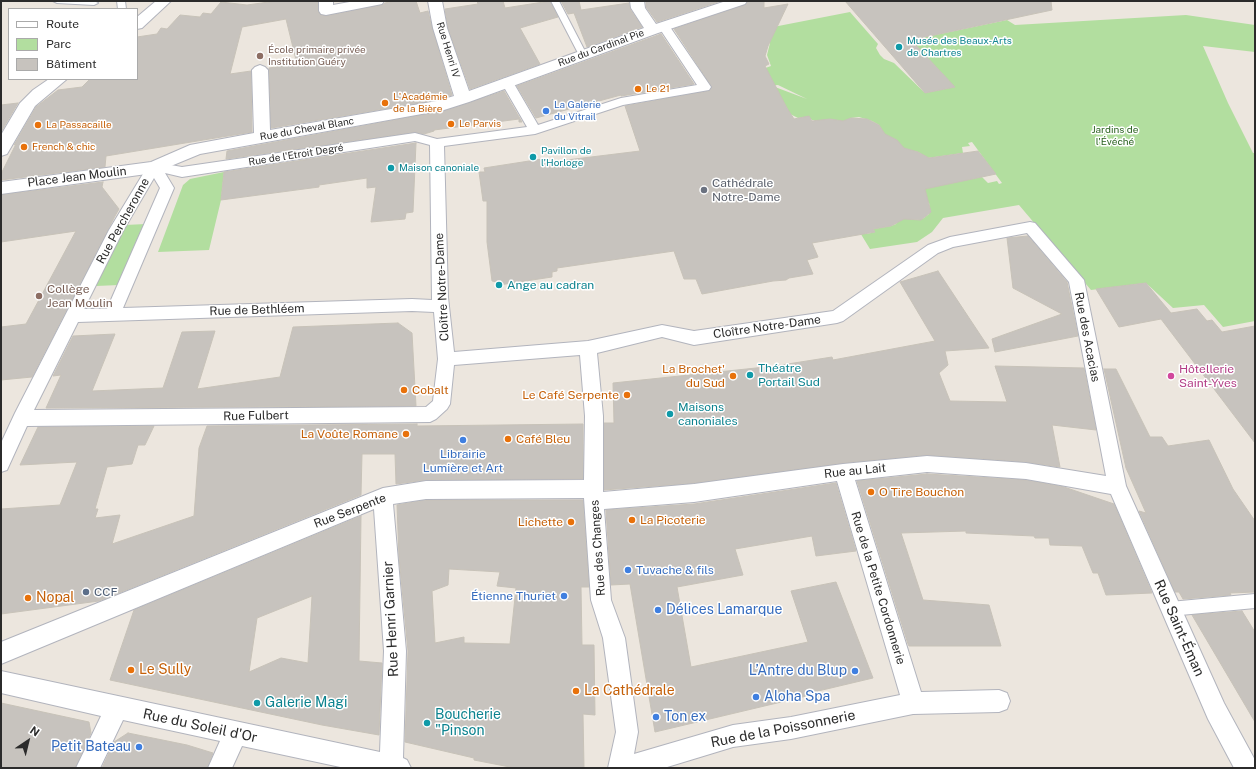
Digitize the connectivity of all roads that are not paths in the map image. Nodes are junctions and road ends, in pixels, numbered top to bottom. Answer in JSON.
{"nodes":[{"id":1,"x":56,"y":1,"type":"edge"},
{"id":2,"x":164,"y":1,"type":"edge"},
{"id":3,"x":326,"y":1,"type":"edge"},
{"id":4,"x":377,"y":1,"type":"edge"},
{"id":5,"x":435,"y":1,"type":"edge"},
{"id":6,"x":555,"y":1,"type":"edge"},
{"id":7,"x":637,"y":1,"type":"edge"},
{"id":8,"x":740,"y":1,"type":"edge"},
{"id":9,"x":94,"y":3,"type":"dead end"},
{"id":10,"x":138,"y":24,"type":"edge"},
{"id":11,"x":658,"y":28,"type":"junction"},
{"id":12,"x":583,"y":55,"type":"junction"},
{"id":13,"x":260,"y":70,"type":"dead end"},
{"id":14,"x":58,"y":80,"type":"edge"},
{"id":15,"x":507,"y":82,"type":"junction"},
{"id":16,"x":463,"y":99,"type":"junction"},
{"id":17,"x":535,"y":130,"type":"junction"},
{"id":18,"x":262,"y":136,"type":"junction"},
{"id":19,"x":437,"y":143,"type":"junction"},
{"id":20,"x":1,"y":150,"type":"edge"},
{"id":21,"x":154,"y":167,"type":"junction"},
{"id":22,"x":1,"y":188,"type":"edge"},
{"id":23,"x":441,"y":306,"type":"junction"},
{"id":24,"x":112,"y":314,"type":"junction"},
{"id":25,"x":73,"y":316,"type":"junction"},
{"id":26,"x":837,"y":317,"type":"joint"},
{"id":27,"x":588,"y":348,"type":"junction"},
{"id":28,"x":446,"y":359,"type":"junction"},
{"id":29,"x":21,"y":418,"type":"junction"},
{"id":30,"x":1,"y":464,"type":"edge"},
{"id":31,"x":843,"y":472,"type":"junction"},
{"id":32,"x":1116,"y":486,"type":"junction"},
{"id":33,"x":594,"y":495,"type":"junction"},
{"id":34,"x":383,"y":496,"type":"junction"},
{"id":35,"x":1255,"y":601,"type":"edge"},
{"id":36,"x":1170,"y":609,"type":"junction"},
{"id":37,"x":1,"y":653,"type":"edge"},
{"id":38,"x":1,"y":682,"type":"edge"},
{"id":39,"x":999,"y":701,"type":"dead end"},
{"id":40,"x":914,"y":703,"type":"junction"},
{"id":41,"x":117,"y":708,"type":"junction"},
{"id":42,"x":236,"y":733,"type":"junction"},
{"id":43,"x":395,"y":767,"type":"edge"},
{"id":44,"x":88,"y":768,"type":"edge"},
{"id":45,"x":220,"y":768,"type":"edge"},
{"id":46,"x":620,"y":768,"type":"edge"},
{"id":47,"x":633,"y":768,"type":"edge"},
{"id":48,"x":1247,"y":768,"type":"edge"}],
"edges":[{"from":1,"to":9,"type":"lane"},
{"from":2,"to":10,"type":"street"},
{"from":3,"to":4,"type":"street"},
{"from":5,"to":16,"type":"street","name":"Rue Henri IV"},
{"from":6,"to":12,"type":"lane"},
{"from":7,"to":11,"type":"street"},
{"from":8,"to":11,"type":"street","name":"Rue du Cardinal Pie"},
{"from":11,"to":12,"type":"street","name":"Rue du Cardinal Pie"},
{"from":11,"to":17,"type":"street"},
{"from":12,"to":15,"type":"street","name":"Rue du Cardinal Pie"},
{"from":13,"to":18,"type":"street"},
{"from":14,"to":20,"type":"street"},
{"from":15,"to":16,"type":"street","name":"Rue du Cardinal Pie"},
{"from":15,"to":17,"type":"street"},
{"from":16,"to":18,"type":"street","name":"Rue du Cheval Blanc"},
{"from":17,"to":19,"type":"street"},
{"from":18,"to":21,"type":"street","name":"Rue du Cheval Blanc"},
{"from":19,"to":21,"type":"street","name":"Rue de l'Etroit Degré"},
{"from":19,"to":23,"type":"street","name":"Cloître Notre-Dame"},
{"from":21,"to":22,"type":"street","name":"Place Jean Moulin"},
{"from":21,"to":24,"type":"street","name":"Rue Percheronne"},
{"from":21,"to":25,"type":"street","name":"Rue Percheronne"},
{"from":23,"to":24,"type":"street","name":"Rue de Bethléem"},
{"from":23,"to":28,"type":"street","name":"Cloître Notre-Dame"},
{"from":24,"to":25,"type":"street","name":"Rue de Bethléem"},
{"from":25,"to":29,"type":"street","name":"Rue Percheronne"},
{"from":26,"to":27,"type":"street","name":"Cloître Notre-Dame"},
{"from":26,"to":32,"type":"street","name":"Rue des Acacias"},
{"from":27,"to":28,"type":"street","name":"Cloître Notre-Dame"},
{"from":27,"to":33,"type":"street","name":"Rue des Changes"},
{"from":28,"to":29,"type":"street","name":"Rue Fulbert"},
{"from":29,"to":30,"type":"street","name":"Rue Percheronne"},
{"from":31,"to":32,"type":"street","name":"Rue au Lait"},
{"from":31,"to":33,"type":"street","name":"Rue au Lait"},
{"from":31,"to":40,"type":"street","name":"Rue de la Petite Cordonnerie"},
{"from":32,"to":36,"type":"street","name":"Rue Saint-Éman"},
{"from":33,"to":34,"type":"street","name":"Rue Serpente"},
{"from":33,"to":46,"type":"street","name":"Rue des Changes"},
{"from":34,"to":37,"type":"street","name":"Rue Serpente"},
{"from":34,"to":43,"type":"street","name":"Rue Henri Garnier"},
{"from":35,"to":36,"type":"lane"},
{"from":36,"to":48,"type":"street","name":"Rue Saint-Éman"},
{"from":38,"to":41,"type":"street","name":"Rue du Soleil d'Or"},
{"from":39,"to":40,"type":"street","name":"Rue de la Poissonnerie"},
{"from":40,"to":47,"type":"street","name":"Rue de la Poissonnerie"},
{"from":41,"to":42,"type":"street","name":"Rue du Soleil d'Or"},
{"from":41,"to":44,"type":"street"},
{"from":42,"to":43,"type":"street","name":"Rue du Soleil d'Or"},
{"from":42,"to":45,"type":"street"}]}
